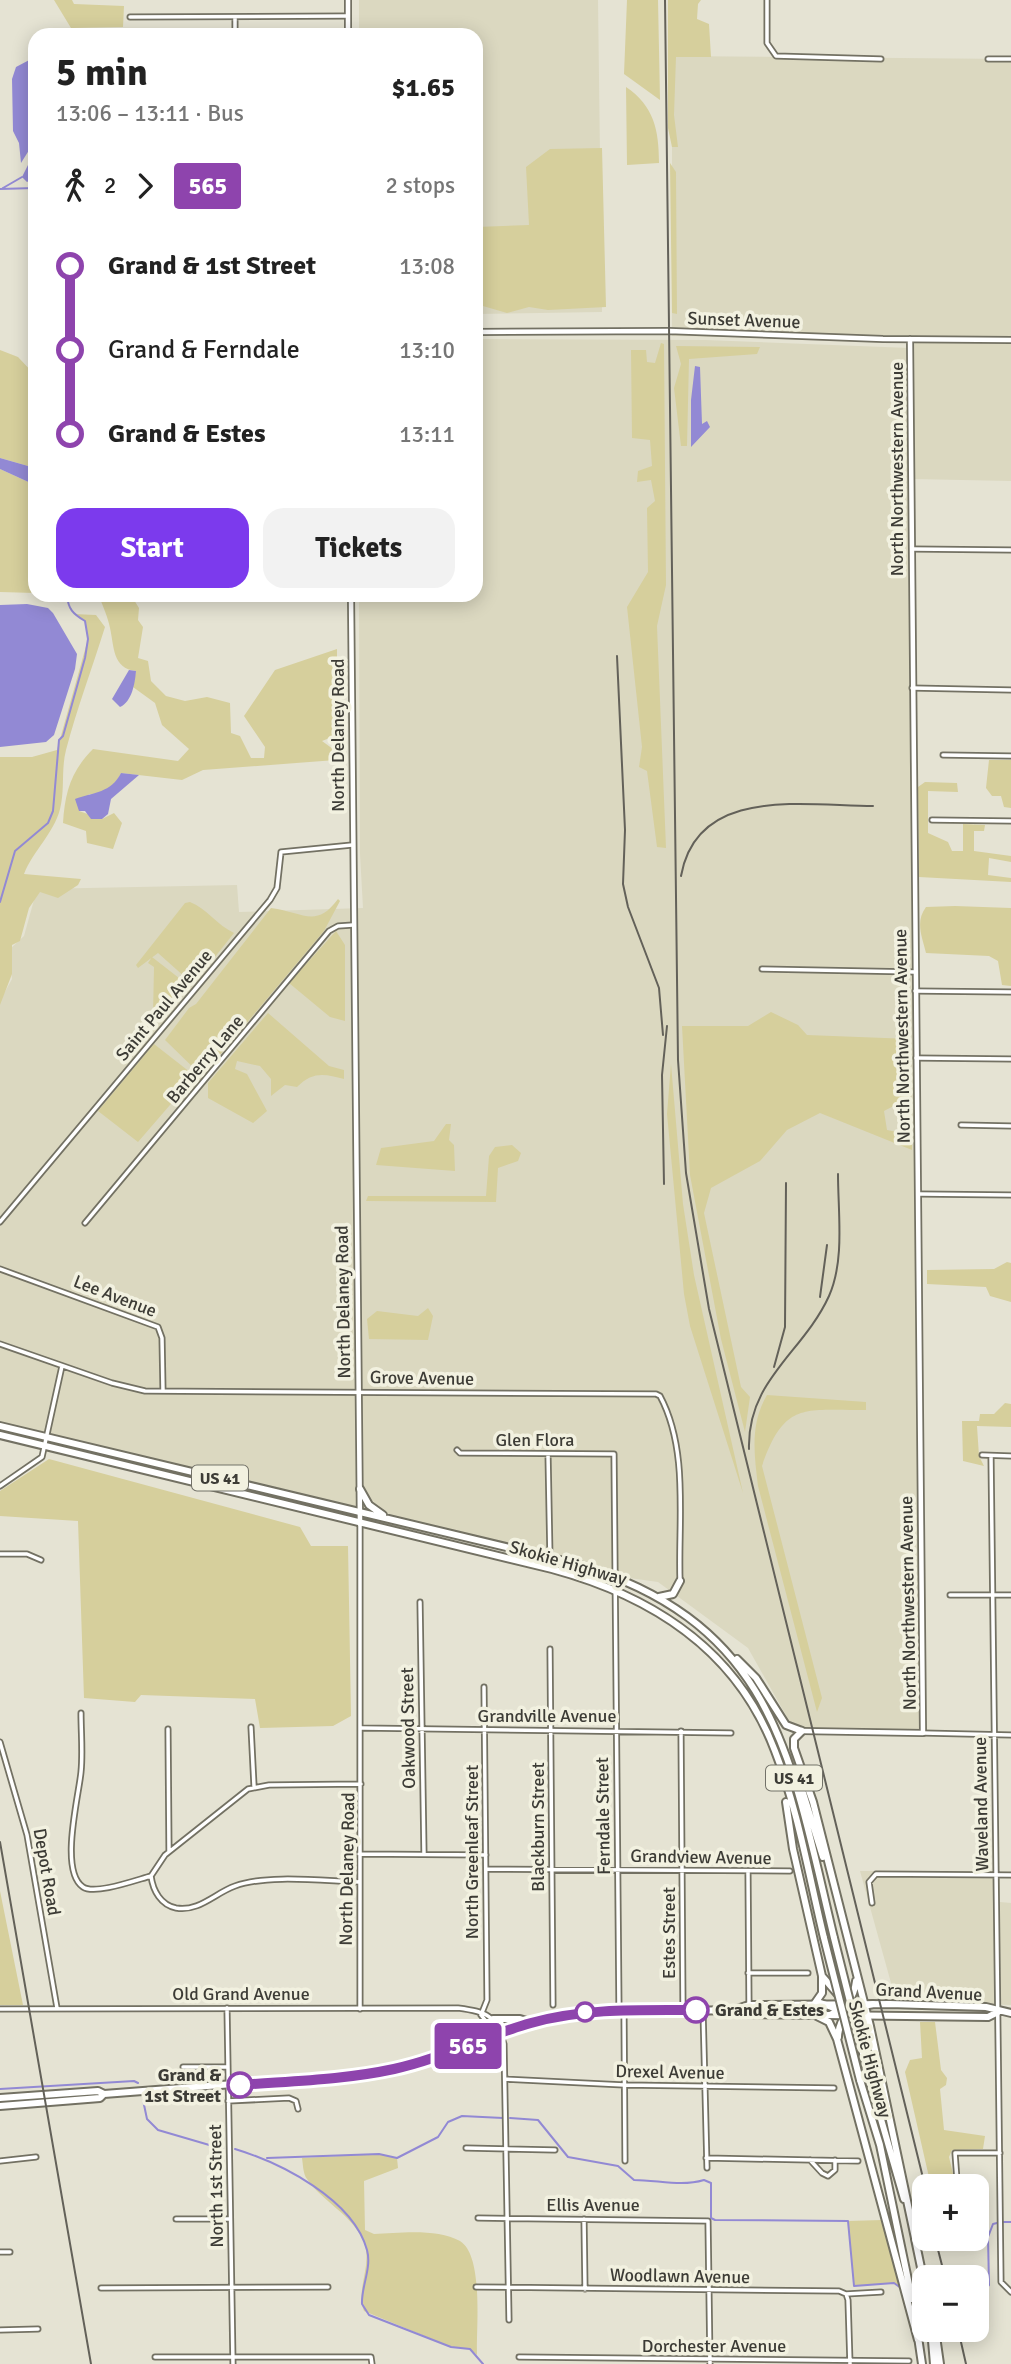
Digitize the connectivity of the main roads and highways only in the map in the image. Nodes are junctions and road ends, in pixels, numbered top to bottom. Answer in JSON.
{"nodes":[{"id":1,"x":0,"y":1426,"type":"edge"},
{"id":2,"x":0,"y":1435,"type":"edge"},
{"id":3,"x":360,"y":1489,"type":"road end"},
{"id":4,"x":387,"y":1519,"type":"junction"},
{"id":5,"x":680,"y":1581,"type":"road end"},
{"id":6,"x":657,"y":1597,"type":"junction"},
{"id":7,"x":712,"y":1637,"type":"junction"},
{"id":8,"x":782,"y":1741,"type":"junction"},
{"id":9,"x":781,"y":1767,"type":"junction"},
{"id":10,"x":836,"y":1902,"type":"junction"},
{"id":11,"x":822,"y":1976,"type":"junction"},
{"id":12,"x":856,"y":1979,"type":"junction"},
{"id":13,"x":818,"y":2003,"type":"junction"},
{"id":14,"x":850,"y":2004,"type":"junction"},
{"id":15,"x":864,"y":2004,"type":"junction"},
{"id":16,"x":840,"y":2009,"type":"junction"},
{"id":17,"x":734,"y":2010,"type":"junction"},
{"id":18,"x":998,"y":2012,"type":"junction"},
{"id":19,"x":1011,"y":2013,"type":"edge"},
{"id":20,"x":848,"y":2014,"type":"junction"},
{"id":21,"x":815,"y":2015,"type":"junction"},
{"id":22,"x":830,"y":2015,"type":"junction"},
{"id":23,"x":869,"y":2015,"type":"junction"},
{"id":24,"x":493,"y":2019,"type":"road end"},
{"id":25,"x":532,"y":2023,"type":"junction"},
{"id":26,"x":838,"y":2039,"type":"junction"},
{"id":27,"x":877,"y":2053,"type":"junction"},
{"id":28,"x":104,"y":2094,"type":"junction"},
{"id":29,"x":0,"y":2098,"type":"edge"},
{"id":30,"x":0,"y":2106,"type":"edge"},
{"id":31,"x":912,"y":2224,"type":"edge"},
{"id":32,"x":912,"y":2229,"type":"edge"},
{"id":33,"x":912,"y":2309,"type":"edge"},
{"id":34,"x":912,"y":2317,"type":"edge"},
{"id":35,"x":918,"y":2342,"type":"edge"},
{"id":36,"x":933,"y":2342,"type":"edge"},
{"id":37,"x":936,"y":2342,"type":"edge"},
{"id":38,"x":922,"y":2364,"type":"edge"},
{"id":39,"x":934,"y":2364,"type":"edge"},
{"id":40,"x":940,"y":2364,"type":"edge"}],
"edges":[{"from":1,"to":4,"type":"main road","name":"Skokie Highway","number":"US 41"},
{"from":2,"to":9,"type":"main road","name":"Skokie Highway","number":"US 41"},
{"from":3,"to":4,"type":"main road"},
{"from":4,"to":6,"type":"main road","name":"Skokie Highway","number":"US 41"},
{"from":5,"to":6,"type":"main road"},
{"from":6,"to":7,"type":"main road","name":"Skokie Highway","number":"US 41"},
{"from":7,"to":8,"type":"main road","name":"Skokie Highway","number":"US 41"},
{"from":7,"to":10,"type":"main road"},
{"from":8,"to":10,"type":"main road"},
{"from":8,"to":32,"type":"main road","name":"Skokie Highway","number":"US 41","bridge":true},
{"from":9,"to":11,"type":"main road"},
{"from":9,"to":33,"type":"main road","name":"Skokie Highway","number":"US 41","bridge":true},
{"from":10,"to":12,"type":"main road"},
{"from":11,"to":13,"type":"main road"},
{"from":11,"to":14,"type":"main road"},
{"from":12,"to":14,"type":"main road"},
{"from":12,"to":15,"type":"main road"},
{"from":13,"to":14,"type":"main road","name":"Grand Avenue"},
{"from":13,"to":16,"type":"main road"},
{"from":13,"to":17,"type":"main road","name":"Grand Avenue"},
{"from":14,"to":15,"type":"main road","name":"Grand Avenue"},
{"from":14,"to":16,"type":"main road"},
{"from":14,"to":20,"type":"main road"},
{"from":14,"to":23,"type":"main road"},
{"from":15,"to":18,"type":"main road","name":"Grand Avenue"},
{"from":15,"to":23,"type":"main road"},
{"from":16,"to":20,"type":"main road"},
{"from":16,"to":22,"type":"main road"},
{"from":17,"to":21,"type":"main road","name":"Grand Avenue"},
{"from":17,"to":25,"type":"main road","name":"Grand Avenue"},
{"from":18,"to":19,"type":"main road","name":"Grand Avenue"},
{"from":18,"to":23,"type":"main road","name":"Grand Avenue"},
{"from":20,"to":22,"type":"main road","name":"Grand Avenue"},
{"from":20,"to":23,"type":"main road","name":"Grand Avenue"},
{"from":20,"to":26,"type":"main road"},
{"from":20,"to":27,"type":"main road"},
{"from":21,"to":22,"type":"main road","name":"Grand Avenue"},
{"from":21,"to":26,"type":"main road"},
{"from":23,"to":27,"type":"main road"},
{"from":24,"to":25,"type":"main road"},
{"from":25,"to":28,"type":"main road","name":"Grand Avenue"},
{"from":26,"to":34,"type":"main road"},
{"from":27,"to":31,"type":"main road"},
{"from":28,"to":29,"type":"main road","name":"Grand Avenue"},
{"from":28,"to":30,"type":"main road","name":"Grand Avenue"},
{"from":35,"to":38,"type":"main road","name":"Skokie Highway","number":"US 41"},
{"from":36,"to":39,"type":"main road"},
{"from":37,"to":40,"type":"main road"}]}
